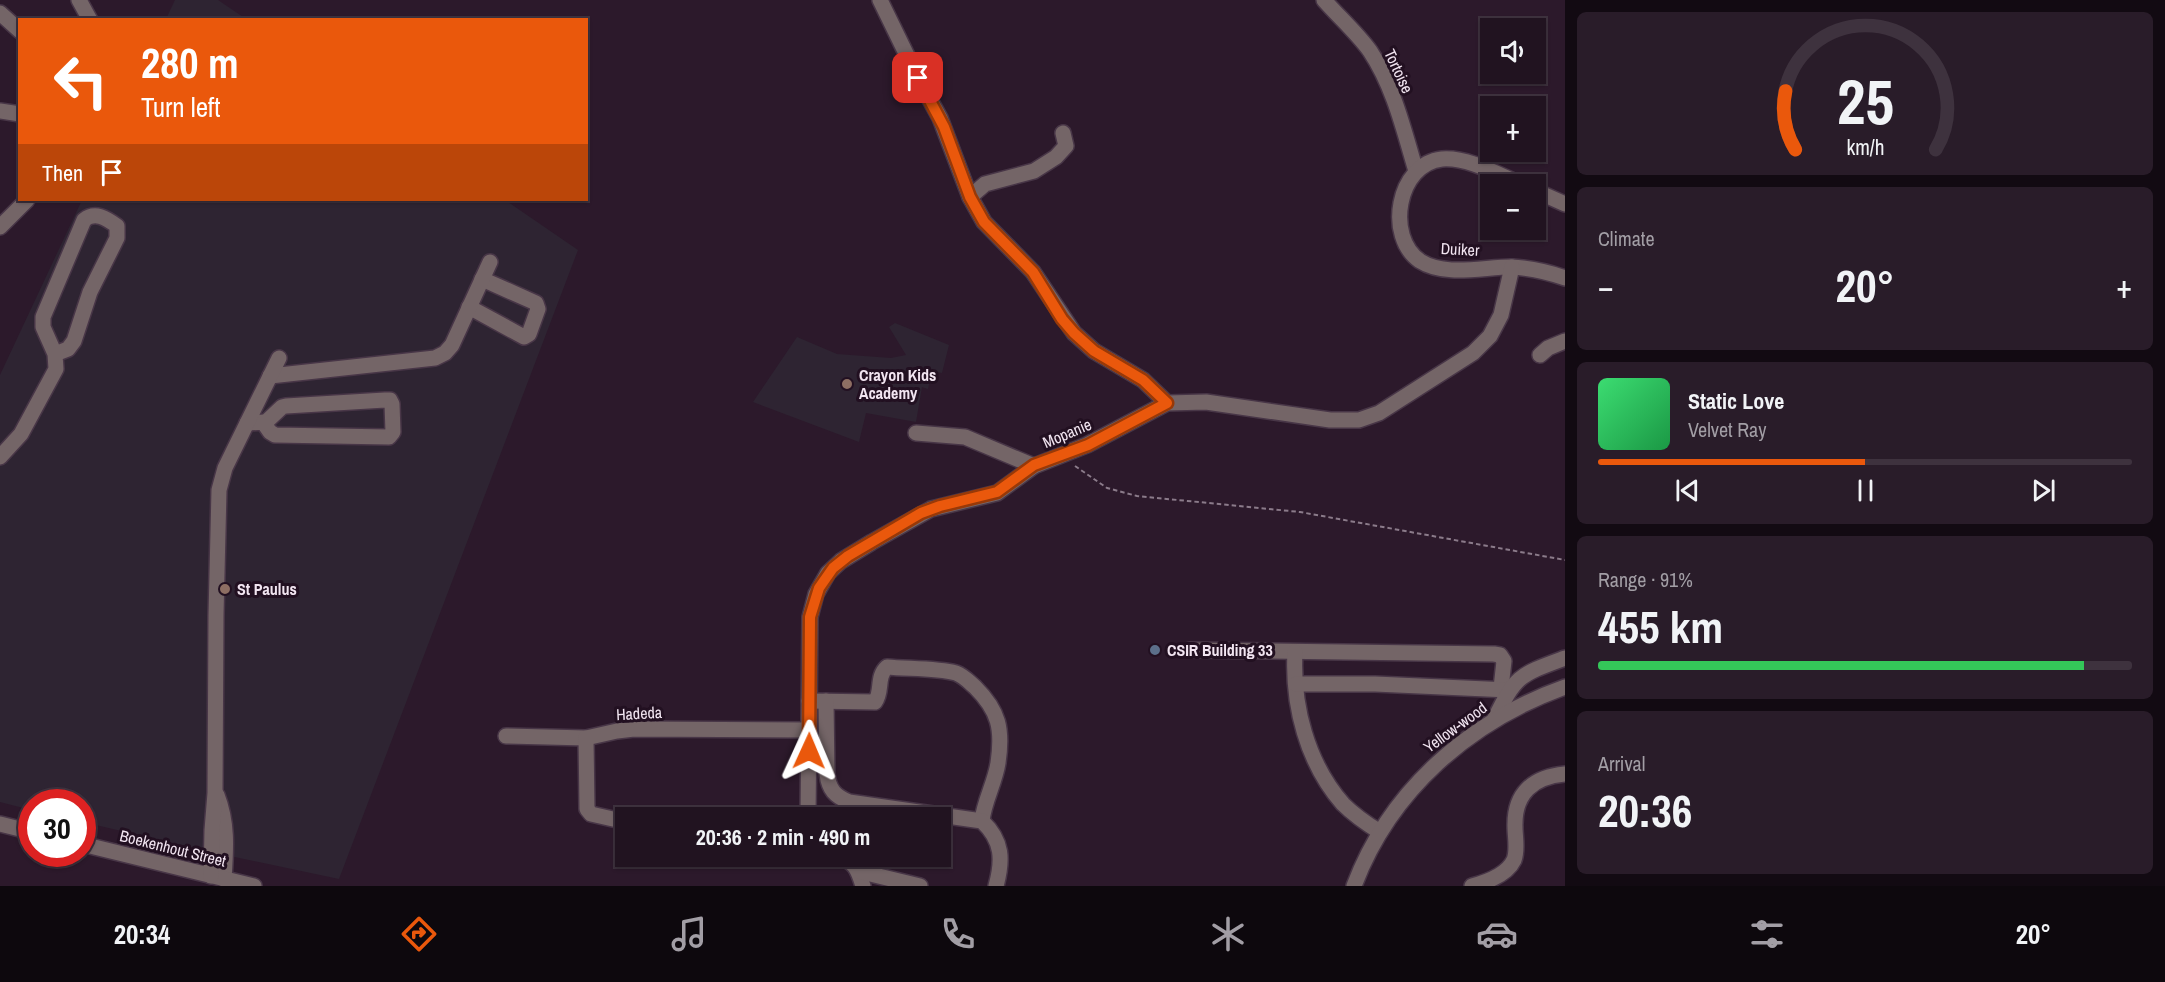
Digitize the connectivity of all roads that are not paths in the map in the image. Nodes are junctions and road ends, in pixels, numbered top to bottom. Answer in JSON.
{"nodes":[{"id":1,"x":79,"y":0,"type":"edge"},
{"id":2,"x":880,"y":0,"type":"edge"},
{"id":3,"x":1324,"y":0,"type":"edge"},
{"id":4,"x":0,"y":14,"type":"edge"},
{"id":5,"x":89,"y":18,"type":"edge"},
{"id":6,"x":18,"y":30,"type":"edge"},
{"id":7,"x":0,"y":111,"type":"edge"},
{"id":8,"x":18,"y":114,"type":"edge"},
{"id":9,"x":1063,"y":133,"type":"dead end"},
{"id":10,"x":1416,"y":171,"type":"junction"},
{"id":11,"x":1496,"y":174,"type":"edge"},
{"id":12,"x":1546,"y":195,"type":"edge"},
{"id":13,"x":970,"y":197,"type":"junction"},
{"id":14,"x":26,"y":201,"type":"edge"},
{"id":15,"x":1565,"y":204,"type":"edge"},
{"id":16,"x":0,"y":227,"type":"edge"},
{"id":17,"x":490,"y":262,"type":"dead end"},
{"id":18,"x":1512,"y":267,"type":"junction"},
{"id":19,"x":1565,"y":278,"type":"edge"},
{"id":20,"x":482,"y":279,"type":"junction"},
{"id":21,"x":470,"y":307,"type":"junction"},
{"id":22,"x":1565,"y":341,"type":"edge"},
{"id":23,"x":55,"y":354,"type":"junction"},
{"id":24,"x":1540,"y":355,"type":"dead end"},
{"id":25,"x":279,"y":358,"type":"dead end"},
{"id":26,"x":270,"y":376,"type":"junction"},
{"id":27,"x":1167,"y":403,"type":"junction"},
{"id":28,"x":263,"y":422,"type":"junction"},
{"id":29,"x":247,"y":423,"type":"junction"},
{"id":30,"x":916,"y":433,"type":"dead end"},
{"id":31,"x":0,"y":457,"type":"edge"},
{"id":32,"x":1034,"y":465,"type":"junction"},
{"id":33,"x":1190,"y":650,"type":"dead end"},
{"id":34,"x":1295,"y":652,"type":"junction"},
{"id":35,"x":1565,"y":658,"type":"edge"},
{"id":36,"x":1296,"y":684,"type":"junction"},
{"id":37,"x":1565,"y":687,"type":"edge"},
{"id":38,"x":1506,"y":689,"type":"junction"},
{"id":39,"x":810,"y":701,"type":"junction"},
{"id":40,"x":826,"y":701,"type":"junction"},
{"id":41,"x":1494,"y":720,"type":"junction"},
{"id":42,"x":809,"y":730,"type":"junction"},
{"id":43,"x":506,"y":736,"type":"dead end"},
{"id":44,"x":586,"y":738,"type":"junction"},
{"id":45,"x":1565,"y":774,"type":"edge"},
{"id":46,"x":808,"y":807,"type":"edge"},
{"id":47,"x":615,"y":819,"type":"edge"},
{"id":48,"x":982,"y":821,"type":"junction"},
{"id":49,"x":0,"y":824,"type":"edge"},
{"id":50,"x":18,"y":828,"type":"edge"},
{"id":51,"x":1380,"y":832,"type":"junction"},
{"id":52,"x":96,"y":847,"type":"edge"},
{"id":53,"x":218,"y":877,"type":"junction"},
{"id":54,"x":861,"y":879,"type":"edge"},
{"id":55,"x":254,"y":886,"type":"edge"},
{"id":56,"x":920,"y":886,"type":"edge"},
{"id":57,"x":996,"y":886,"type":"edge"},
{"id":58,"x":1354,"y":886,"type":"edge"},
{"id":59,"x":1472,"y":886,"type":"edge"}],
"edges":[{"from":1,"to":5,"type":"street"},
{"from":2,"to":13,"type":"street"},
{"from":3,"to":10,"type":"street","name":"Tortoise"},
{"from":4,"to":6,"type":"street"},
{"from":7,"to":8,"type":"street"},
{"from":9,"to":13,"type":"street"},
{"from":10,"to":11,"type":"street"},
{"from":10,"to":18,"type":"street","name":"Duiker"},
{"from":12,"to":15,"type":"street"},
{"from":13,"to":27,"type":"street"},
{"from":14,"to":16,"type":"street"},
{"from":17,"to":20,"type":"street"},
{"from":18,"to":19,"type":"street","name":"Duiker"},
{"from":18,"to":27,"type":"street","name":"Mopanie"},
{"from":20,"to":21,"type":"street"},
{"from":20,"to":21,"type":"street"},
{"from":21,"to":26,"type":"street"},
{"from":22,"to":24,"type":"street"},
{"from":23,"to":23,"type":"street"},
{"from":23,"to":31,"type":"street"},
{"from":25,"to":26,"type":"street"},
{"from":26,"to":29,"type":"street"},
{"from":27,"to":32,"type":"street","name":"Mopanie"},
{"from":28,"to":28,"type":"street"},
{"from":28,"to":29,"type":"street"},
{"from":29,"to":53,"type":"street"},
{"from":30,"to":32,"type":"street"},
{"from":32,"to":39,"type":"street","name":"Mopanie"},
{"from":33,"to":34,"type":"street"},
{"from":34,"to":36,"type":"street"},
{"from":34,"to":38,"type":"street"},
{"from":35,"to":38,"type":"street"},
{"from":36,"to":38,"type":"street"},
{"from":36,"to":51,"type":"street"},
{"from":37,"to":41,"type":"street","name":"Yellow-wood"},
{"from":38,"to":41,"type":"street"},
{"from":39,"to":40,"type":"street"},
{"from":39,"to":42,"type":"street","name":"Mopanie"},
{"from":40,"to":48,"type":"street"},
{"from":40,"to":48,"type":"street"},
{"from":41,"to":51,"type":"street","name":"Yellow-wood"},
{"from":42,"to":44,"type":"street","name":"Hadeda"},
{"from":42,"to":46,"type":"street","name":"Mopanie"},
{"from":43,"to":44,"type":"street","name":"Hadeda"},
{"from":44,"to":47,"type":"street"},
{"from":45,"to":59,"type":"street"},
{"from":48,"to":57,"type":"street"},
{"from":49,"to":50,"type":"street"},
{"from":51,"to":58,"type":"street","name":"Yellow-wood"},
{"from":52,"to":53,"type":"street","name":"Boekenhout Street"},
{"from":53,"to":55,"type":"street","name":"Boekenhout Street"},
{"from":54,"to":56,"type":"street"}]}
